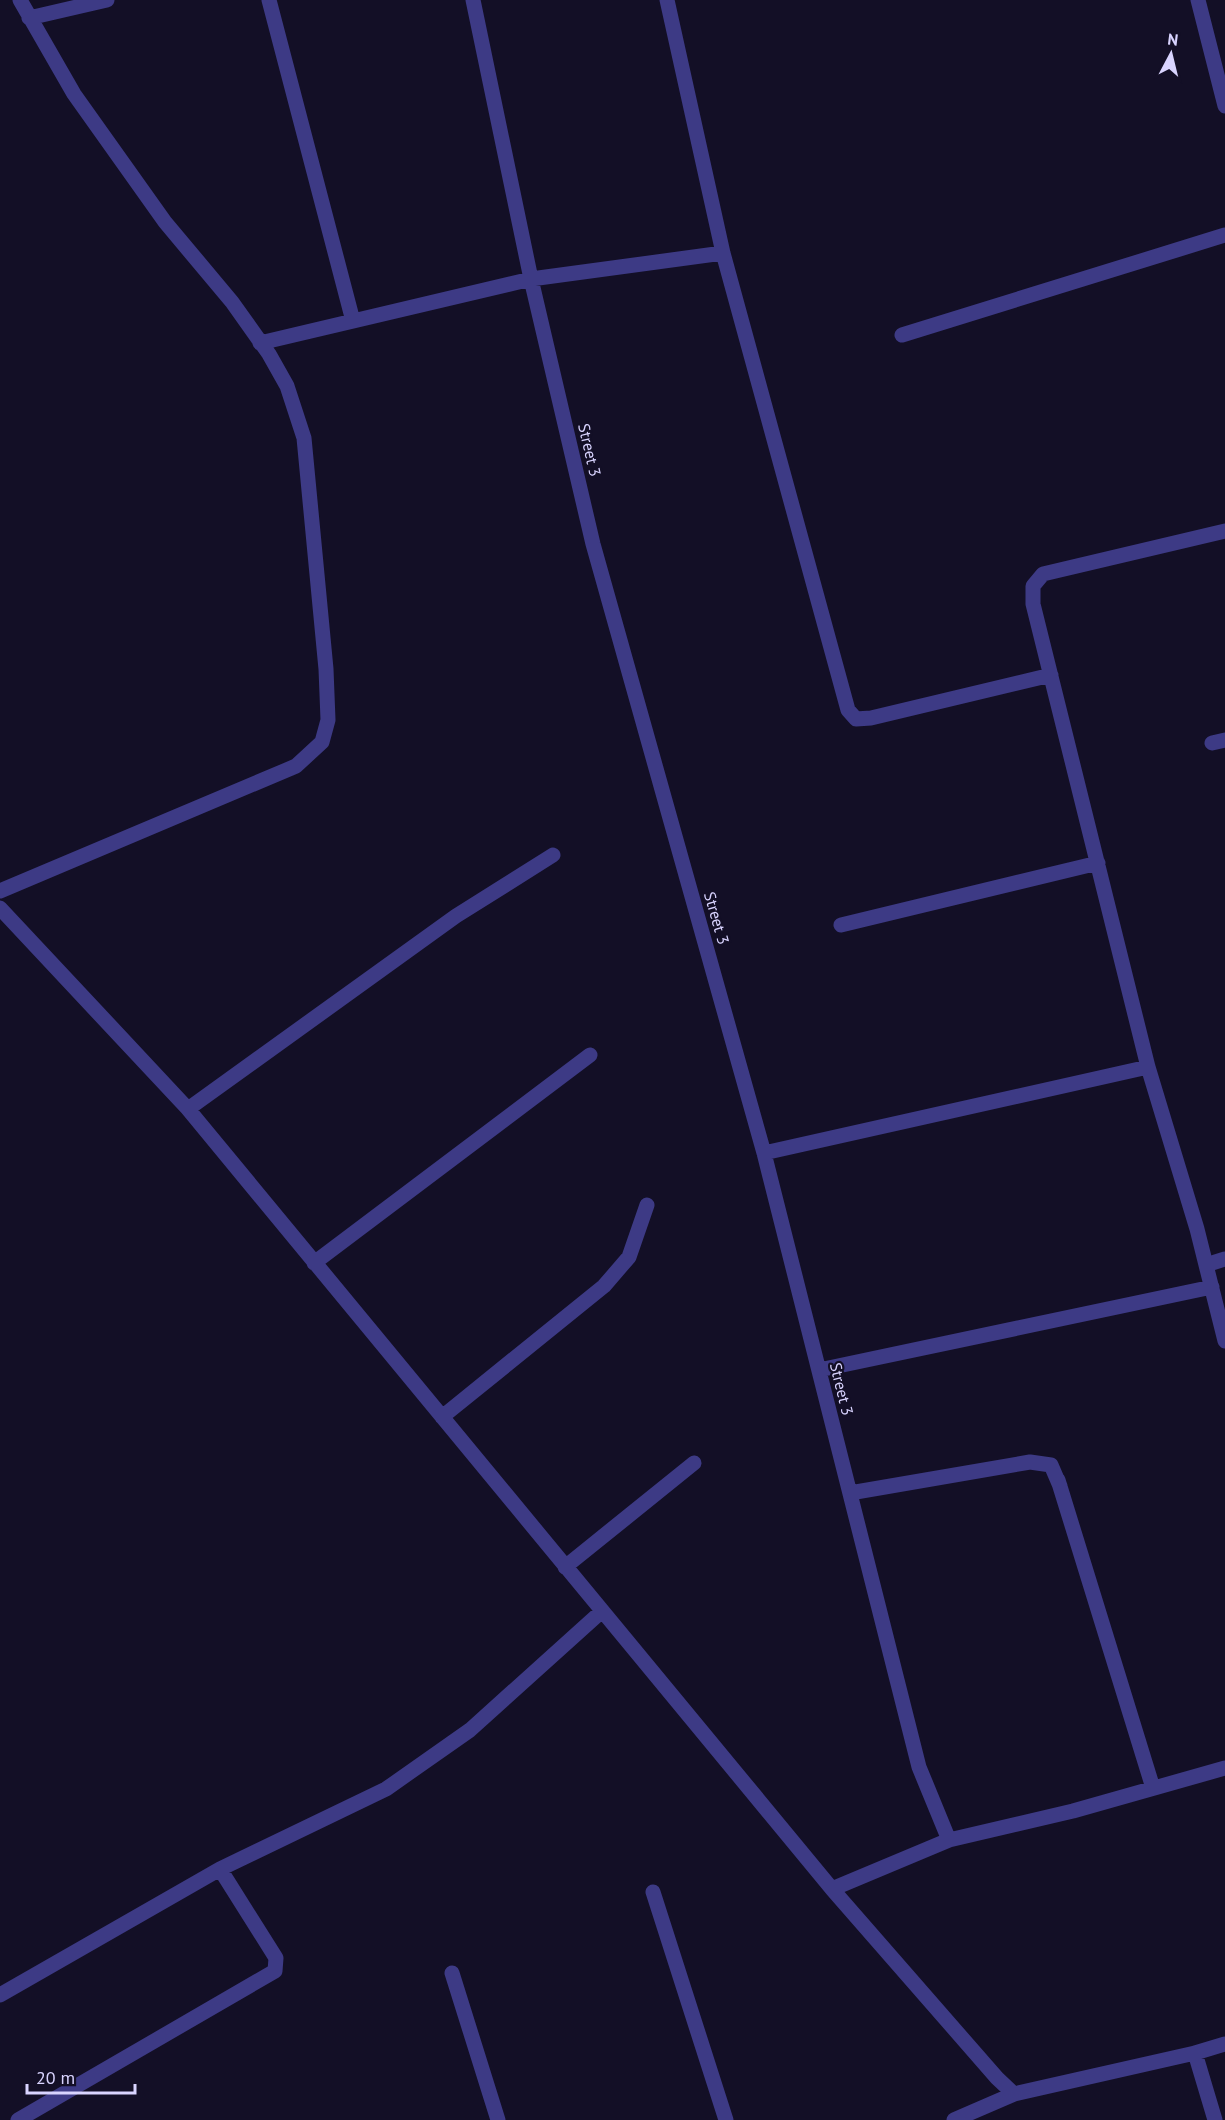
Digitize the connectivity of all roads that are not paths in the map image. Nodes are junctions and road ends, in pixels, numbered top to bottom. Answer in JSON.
{"nodes":[{"id":1,"x":20,"y":0,"type":"edge"},
{"id":2,"x":107,"y":0,"type":"edge"},
{"id":3,"x":269,"y":0,"type":"edge"},
{"id":4,"x":472,"y":0,"type":"edge"},
{"id":5,"x":667,"y":0,"type":"edge"},
{"id":6,"x":1198,"y":0,"type":"edge"},
{"id":7,"x":29,"y":18,"type":"junction"},
{"id":8,"x":1225,"y":106,"type":"edge"},
{"id":9,"x":1225,"y":235,"type":"edge"},
{"id":10,"x":723,"y":253,"type":"junction"},
{"id":11,"x":531,"y":279,"type":"junction"},
{"id":12,"x":352,"y":321,"type":"junction"},
{"id":13,"x":902,"y":334,"type":"dead end"},
{"id":14,"x":260,"y":342,"type":"junction"},
{"id":15,"x":1225,"y":531,"type":"edge"},
{"id":16,"x":1051,"y":675,"type":"junction"},
{"id":17,"x":554,"y":855,"type":"dead end"},
{"id":18,"x":1098,"y":863,"type":"junction"},
{"id":19,"x":0,"y":891,"type":"edge"},
{"id":20,"x":0,"y":908,"type":"edge"},
{"id":21,"x":841,"y":925,"type":"dead end"},
{"id":22,"x":591,"y":1055,"type":"dead end"},
{"id":23,"x":1148,"y":1067,"type":"junction"},
{"id":24,"x":188,"y":1109,"type":"junction"},
{"id":25,"x":764,"y":1153,"type":"junction"},
{"id":26,"x":647,"y":1205,"type":"dead end"},
{"id":27,"x":1225,"y":1259,"type":"edge"},
{"id":28,"x":314,"y":1263,"type":"junction"},
{"id":29,"x":1206,"y":1265,"type":"junction"},
{"id":30,"x":1212,"y":1287,"type":"junction"},
{"id":31,"x":1225,"y":1341,"type":"edge"},
{"id":32,"x":819,"y":1370,"type":"junction"},
{"id":33,"x":442,"y":1417,"type":"junction"},
{"id":34,"x":694,"y":1463,"type":"dead end"},
{"id":35,"x":850,"y":1493,"type":"junction"},
{"id":36,"x":566,"y":1567,"type":"junction"},
{"id":37,"x":602,"y":1611,"type":"junction"},
{"id":38,"x":1225,"y":1768,"type":"edge"},
{"id":39,"x":1153,"y":1788,"type":"junction"},
{"id":40,"x":949,"y":1840,"type":"junction"},
{"id":41,"x":220,"y":1869,"type":"junction"},
{"id":42,"x":832,"y":1888,"type":"junction"},
{"id":43,"x":653,"y":1892,"type":"dead end"},
{"id":44,"x":452,"y":1973,"type":"dead end"},
{"id":45,"x":0,"y":1995,"type":"edge"},
{"id":46,"x":1225,"y":2044,"type":"edge"},
{"id":47,"x":1195,"y":2053,"type":"junction"},
{"id":48,"x":1014,"y":2094,"type":"junction"},
{"id":49,"x":18,"y":2120,"type":"edge"},
{"id":50,"x":498,"y":2120,"type":"edge"},
{"id":51,"x":726,"y":2120,"type":"edge"},
{"id":52,"x":955,"y":2120,"type":"edge"},
{"id":53,"x":1215,"y":2120,"type":"edge"}],
"edges":[{"from":1,"to":7,"type":"street"},
{"from":2,"to":7,"type":"street"},
{"from":3,"to":12,"type":"street"},
{"from":4,"to":11,"type":"street","name":"Street 3"},
{"from":5,"to":10,"type":"street"},
{"from":6,"to":8,"type":"street"},
{"from":7,"to":14,"type":"street"},
{"from":9,"to":13,"type":"street"},
{"from":10,"to":11,"type":"street"},
{"from":10,"to":16,"type":"street"},
{"from":11,"to":12,"type":"street"},
{"from":11,"to":25,"type":"street","name":"Street 3"},
{"from":12,"to":14,"type":"street"},
{"from":14,"to":19,"type":"street"},
{"from":15,"to":16,"type":"street"},
{"from":16,"to":18,"type":"street"},
{"from":17,"to":24,"type":"street"},
{"from":18,"to":21,"type":"street"},
{"from":18,"to":23,"type":"street"},
{"from":20,"to":24,"type":"street"},
{"from":22,"to":28,"type":"street"},
{"from":23,"to":25,"type":"street"},
{"from":23,"to":29,"type":"street"},
{"from":24,"to":28,"type":"street"},
{"from":25,"to":32,"type":"street","name":"Street 3"},
{"from":26,"to":33,"type":"street"},
{"from":27,"to":29,"type":"street"},
{"from":28,"to":33,"type":"street"},
{"from":29,"to":30,"type":"street"},
{"from":30,"to":31,"type":"street"},
{"from":30,"to":32,"type":"street"},
{"from":32,"to":35,"type":"street","name":"Street 3"},
{"from":33,"to":36,"type":"street"},
{"from":34,"to":36,"type":"street"},
{"from":35,"to":39,"type":"street"},
{"from":35,"to":40,"type":"street","name":"Street 3"},
{"from":36,"to":37,"type":"street"},
{"from":37,"to":41,"type":"street"},
{"from":37,"to":42,"type":"street"},
{"from":38,"to":39,"type":"street"},
{"from":39,"to":40,"type":"street"},
{"from":40,"to":42,"type":"street"},
{"from":41,"to":45,"type":"street"},
{"from":41,"to":49,"type":"street"},
{"from":42,"to":48,"type":"street"},
{"from":43,"to":51,"type":"street"},
{"from":44,"to":50,"type":"street"},
{"from":46,"to":47,"type":"street"},
{"from":47,"to":48,"type":"street"},
{"from":47,"to":53,"type":"street"},
{"from":48,"to":52,"type":"street"}]}
